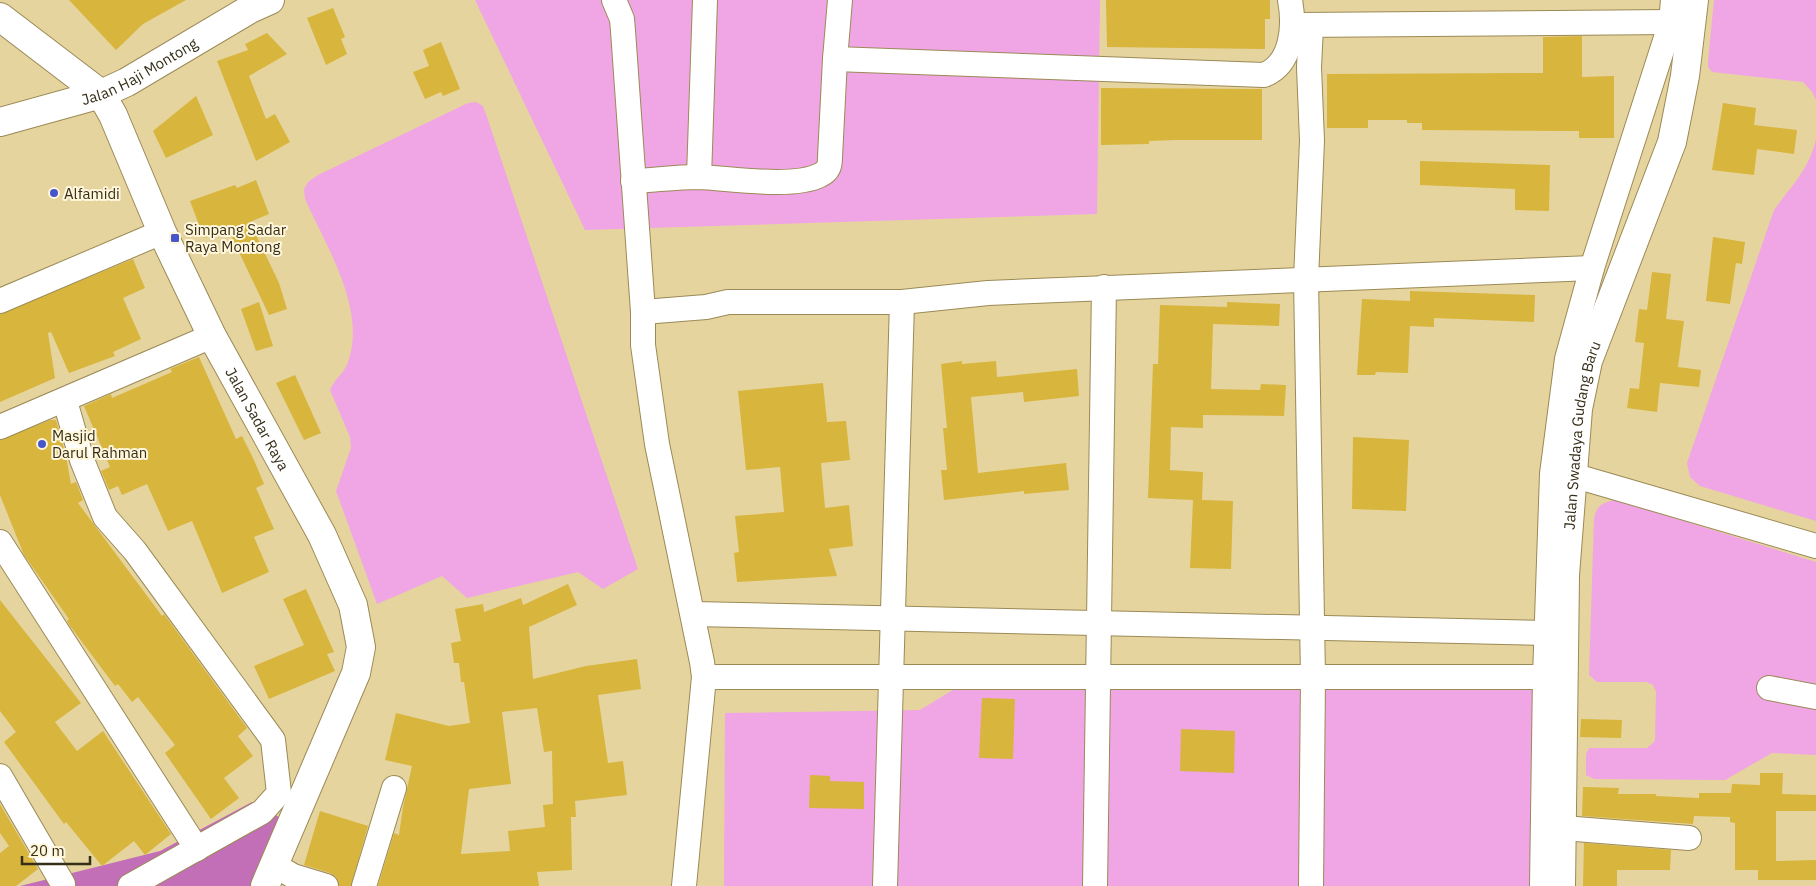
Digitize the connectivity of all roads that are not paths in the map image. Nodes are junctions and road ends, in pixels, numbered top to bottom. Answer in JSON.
{"nodes":[{"id":1,"x":270,"y":0,"type":"edge"},
{"id":2,"x":614,"y":0,"type":"edge"},
{"id":3,"x":705,"y":0,"type":"edge"},
{"id":4,"x":840,"y":0,"type":"edge"},
{"id":5,"x":1290,"y":0,"type":"edge"},
{"id":6,"x":1694,"y":0,"type":"edge"},
{"id":7,"x":1672,"y":11,"type":"edge"},
{"id":8,"x":0,"y":17,"type":"edge"},
{"id":9,"x":1301,"y":26,"type":"junction"},
{"id":10,"x":834,"y":59,"type":"junction"},
{"id":11,"x":101,"y":94,"type":"junction"},
{"id":12,"x":0,"y":122,"type":"edge"},
{"id":13,"x":699,"y":178,"type":"junction"},
{"id":14,"x":633,"y":181,"type":"junction"},
{"id":15,"x":162,"y":232,"type":"junction"},
{"id":16,"x":1592,"y":268,"type":"junction"},
{"id":17,"x":1306,"y":279,"type":"junction"},
{"id":18,"x":1104,"y":287,"type":"junction"},
{"id":19,"x":0,"y":302,"type":"edge"},
{"id":20,"x":902,"y":302,"type":"junction"},
{"id":21,"x":643,"y":312,"type":"junction"},
{"id":22,"x":212,"y":336,"type":"junction"},
{"id":23,"x":65,"y":401,"type":"junction"},
{"id":24,"x":0,"y":427,"type":"edge"},
{"id":25,"x":1572,"y":475,"type":"junction"},
{"id":26,"x":0,"y":542,"type":"edge"},
{"id":27,"x":1816,"y":546,"type":"edge"},
{"id":28,"x":693,"y":614,"type":"junction"},
{"id":29,"x":892,"y":619,"type":"junction"},
{"id":30,"x":1098,"y":623,"type":"junction"},
{"id":31,"x":1312,"y":628,"type":"junction"},
{"id":32,"x":1547,"y":633,"type":"junction"},
{"id":33,"x":704,"y":677,"type":"junction"},
{"id":34,"x":890,"y":677,"type":"junction"},
{"id":35,"x":1098,"y":677,"type":"junction"},
{"id":36,"x":1312,"y":677,"type":"junction"},
{"id":37,"x":1545,"y":677,"type":"junction"},
{"id":38,"x":1769,"y":688,"type":"dead end"},
{"id":39,"x":1816,"y":697,"type":"edge"},
{"id":40,"x":0,"y":776,"type":"edge"},
{"id":41,"x":311,"y":783,"type":"junction"},
{"id":42,"x":394,"y":788,"type":"dead end"},
{"id":43,"x":280,"y":792,"type":"junction"},
{"id":44,"x":1563,"y":828,"type":"junction"},
{"id":45,"x":1689,"y":838,"type":"dead end"},
{"id":46,"x":197,"y":849,"type":"junction"},
{"id":47,"x":269,"y":875,"type":"edge"},
{"id":48,"x":63,"y":885,"type":"edge"},
{"id":49,"x":130,"y":886,"type":"edge"},
{"id":50,"x":326,"y":886,"type":"edge"},
{"id":51,"x":364,"y":886,"type":"edge"},
{"id":52,"x":684,"y":886,"type":"edge"},
{"id":53,"x":885,"y":886,"type":"edge"},
{"id":54,"x":1094,"y":886,"type":"edge"},
{"id":55,"x":1311,"y":886,"type":"edge"},
{"id":56,"x":1542,"y":886,"type":"edge"},
{"id":57,"x":1562,"y":886,"type":"edge"}],
"edges":[{"from":1,"to":11,"type":"street","name":"Jalan Haji Montong"},
{"from":2,"to":14,"type":"street"},
{"from":3,"to":13,"type":"street"},
{"from":4,"to":10,"type":"street"},
{"from":5,"to":9,"type":"street"},
{"from":6,"to":25,"type":"street","name":"Jalan Swadaya Gudang Baru"},
{"from":7,"to":9,"type":"street"},
{"from":7,"to":16,"type":"street"},
{"from":8,"to":11,"type":"street","name":"Jalan Sadar Raya"},
{"from":9,"to":10,"type":"street"},
{"from":9,"to":17,"type":"street"},
{"from":10,"to":13,"type":"street"},
{"from":11,"to":12,"type":"street","name":"Jalan Haji Montong"},
{"from":11,"to":15,"type":"street","name":"Jalan Sadar Raya"},
{"from":13,"to":14,"type":"street"},
{"from":14,"to":21,"type":"street"},
{"from":15,"to":19,"type":"street"},
{"from":15,"to":22,"type":"street","name":"Jalan Sadar Raya"},
{"from":16,"to":17,"type":"street"},
{"from":16,"to":32,"type":"street"},
{"from":17,"to":18,"type":"street"},
{"from":17,"to":31,"type":"street"},
{"from":18,"to":20,"type":"street"},
{"from":18,"to":30,"type":"street"},
{"from":20,"to":21,"type":"street"},
{"from":20,"to":29,"type":"street"},
{"from":21,"to":28,"type":"street"},
{"from":22,"to":23,"type":"street"},
{"from":22,"to":41,"type":"street","name":"Jalan Sadar Raya"},
{"from":23,"to":24,"type":"street"},
{"from":23,"to":43,"type":"street"},
{"from":25,"to":27,"type":"street"},
{"from":25,"to":44,"type":"street","name":"Jalan Swadaya Gudang Baru"},
{"from":26,"to":46,"type":"street"},
{"from":28,"to":29,"type":"street"},
{"from":28,"to":33,"type":"street"},
{"from":29,"to":30,"type":"street"},
{"from":29,"to":34,"type":"street"},
{"from":30,"to":31,"type":"street"},
{"from":30,"to":35,"type":"street"},
{"from":31,"to":32,"type":"street"},
{"from":31,"to":36,"type":"street"},
{"from":32,"to":37,"type":"street"},
{"from":33,"to":34,"type":"street"},
{"from":33,"to":52,"type":"street"},
{"from":34,"to":35,"type":"street"},
{"from":34,"to":53,"type":"street"},
{"from":35,"to":36,"type":"street"},
{"from":35,"to":54,"type":"street"},
{"from":36,"to":37,"type":"street"},
{"from":36,"to":55,"type":"street"},
{"from":37,"to":56,"type":"street"},
{"from":38,"to":39,"type":"street"},
{"from":40,"to":48,"type":"street"},
{"from":41,"to":43,"type":"street"},
{"from":41,"to":47,"type":"street","name":"Jalan Sadar Raya"},
{"from":42,"to":51,"type":"street"},
{"from":43,"to":46,"type":"street"},
{"from":44,"to":45,"type":"street"},
{"from":44,"to":57,"type":"street","name":"Jalan Swadaya Gudang Baru"},
{"from":46,"to":49,"type":"street"},
{"from":47,"to":50,"type":"street","name":"Jalan Sadar Raya"}]}
